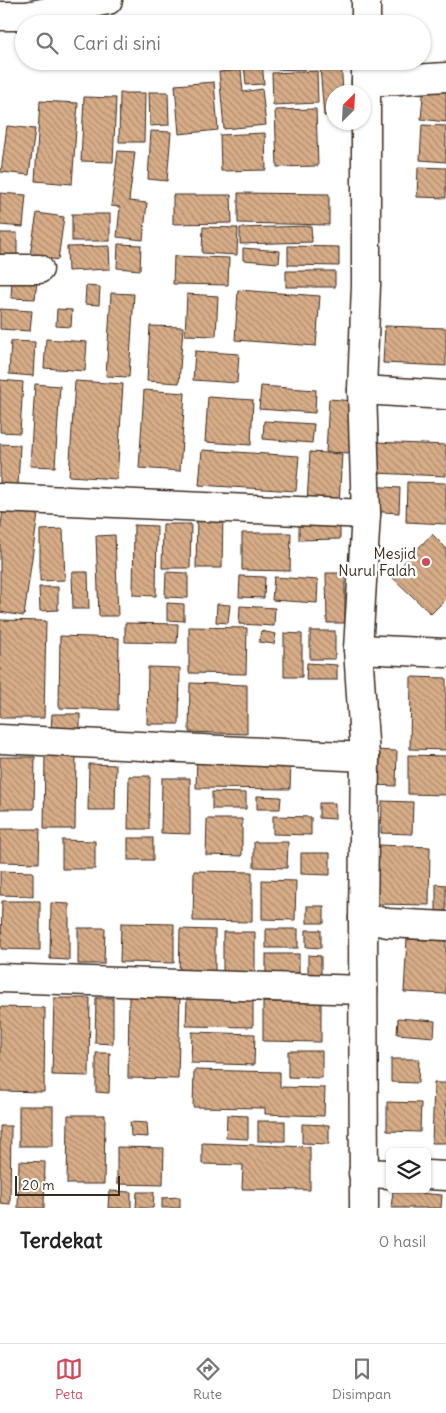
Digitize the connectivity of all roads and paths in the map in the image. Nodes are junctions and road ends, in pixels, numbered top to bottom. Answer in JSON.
{"nodes":[{"id":1,"x":108,"y":0,"type":"edge"},
{"id":2,"x":366,"y":0,"type":"edge"},
{"id":3,"x":32,"y":15,"type":"edge"},
{"id":4,"x":366,"y":15,"type":"edge"},
{"id":5,"x":0,"y":16,"type":"edge"},
{"id":6,"x":15,"y":16,"type":"edge"},
{"id":7,"x":366,"y":72,"type":"edge"},
{"id":8,"x":446,"y":78,"type":"edge"},
{"id":9,"x":0,"y":269,"type":"edge"},
{"id":10,"x":40,"y":269,"type":"dead end"},
{"id":11,"x":362,"y":390,"type":"junction"},
{"id":12,"x":446,"y":395,"type":"edge"},
{"id":13,"x":0,"y":498,"type":"edge"},
{"id":14,"x":366,"y":514,"type":"junction"},
{"id":15,"x":358,"y":648,"type":"junction"},
{"id":16,"x":446,"y":653,"type":"edge"},
{"id":17,"x":0,"y":739,"type":"edge"},
{"id":18,"x":365,"y":757,"type":"junction"},
{"id":19,"x":363,"y":918,"type":"junction"},
{"id":20,"x":446,"y":926,"type":"edge"},
{"id":21,"x":0,"y":978,"type":"edge"},
{"id":22,"x":363,"y":990,"type":"junction"},
{"id":23,"x":377,"y":1174,"type":"edge"},
{"id":24,"x":431,"y":1175,"type":"edge"},
{"id":25,"x":446,"y":1176,"type":"edge"},
{"id":26,"x":364,"y":1208,"type":"edge"}],
"edges":[{"from":1,"to":3,"type":"street"},
{"from":2,"to":4,"type":"street"},
{"from":5,"to":6,"type":"street"},
{"from":7,"to":8,"type":"street"},
{"from":7,"to":11,"type":"street"},
{"from":9,"to":10,"type":"street"},
{"from":11,"to":12,"type":"street"},
{"from":11,"to":14,"type":"street"},
{"from":13,"to":14,"type":"street"},
{"from":14,"to":15,"type":"street"},
{"from":15,"to":16,"type":"street"},
{"from":15,"to":18,"type":"street"},
{"from":17,"to":18,"type":"street"},
{"from":18,"to":19,"type":"street"},
{"from":19,"to":20,"type":"street"},
{"from":19,"to":22,"type":"street"},
{"from":21,"to":22,"type":"street"},
{"from":22,"to":23,"type":"street"},
{"from":23,"to":26,"type":"street"},
{"from":24,"to":25,"type":"street"}]}
